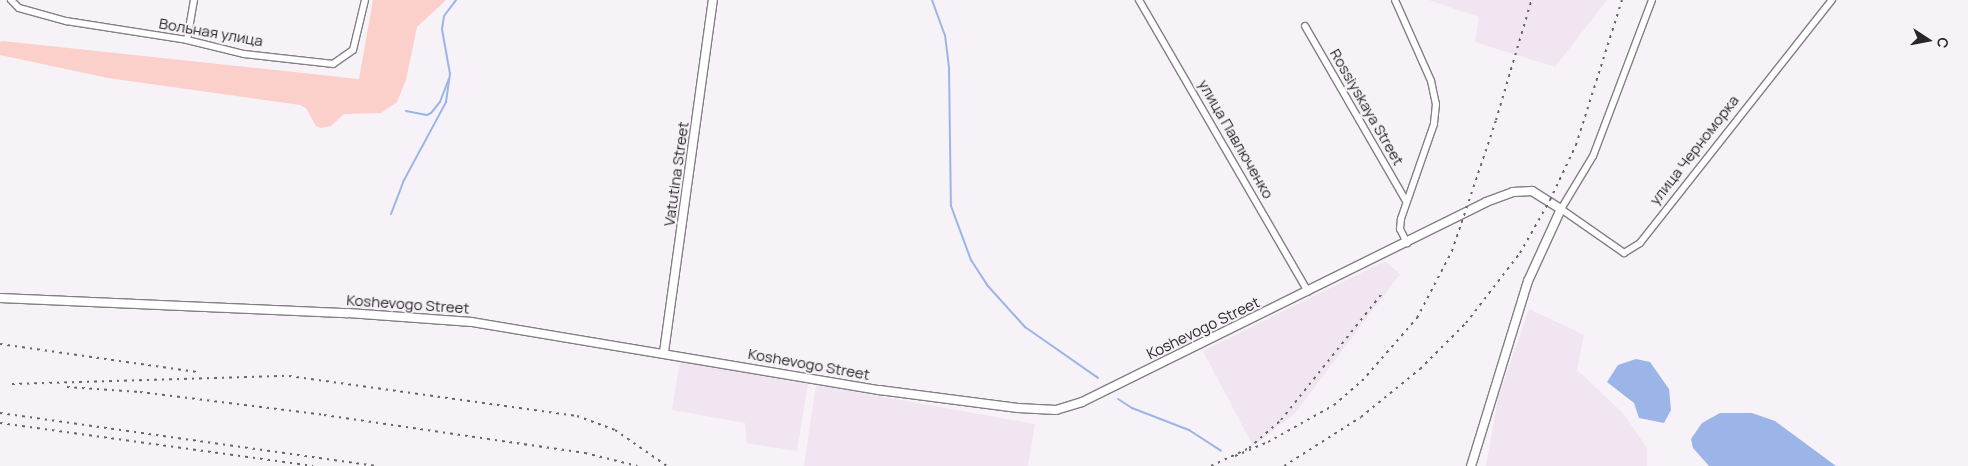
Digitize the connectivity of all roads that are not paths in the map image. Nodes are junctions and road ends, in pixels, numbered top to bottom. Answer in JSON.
{"nodes":[{"id":1,"x":194,"y":0,"type":"edge"},
{"id":2,"x":365,"y":0,"type":"edge"},
{"id":3,"x":712,"y":0,"type":"edge"},
{"id":4,"x":1140,"y":0,"type":"edge"},
{"id":5,"x":1395,"y":0,"type":"edge"},
{"id":6,"x":1652,"y":0,"type":"edge"},
{"id":7,"x":1832,"y":0,"type":"edge"},
{"id":8,"x":12,"y":2,"type":"edge"},
{"id":9,"x":1305,"y":26,"type":"dead end"},
{"id":10,"x":187,"y":40,"type":"junction"},
{"id":11,"x":1406,"y":202,"type":"junction"},
{"id":12,"x":1561,"y":208,"type":"junction"},
{"id":13,"x":1407,"y":244,"type":"junction"},
{"id":14,"x":1308,"y":292,"type":"junction"},
{"id":15,"x":0,"y":298,"type":"edge"},
{"id":16,"x":664,"y":352,"type":"junction"},
{"id":17,"x":1471,"y":466,"type":"edge"}],
"edges":[{"from":1,"to":10,"type":"street"},
{"from":2,"to":10,"type":"street","name":"Вольная улица"},
{"from":3,"to":16,"type":"street","name":"Vatutina Street"},
{"from":4,"to":14,"type":"street","name":"улица Павлюченко"},
{"from":5,"to":11,"type":"street"},
{"from":6,"to":12,"type":"street"},
{"from":7,"to":12,"type":"street","name":"улица Черноморка"},
{"from":8,"to":10,"type":"street","name":"Вольная улица"},
{"from":9,"to":11,"type":"street","name":"Rossiyskaya Street"},
{"from":11,"to":13,"type":"street"},
{"from":12,"to":13,"type":"street","name":"Koshevogo Street"},
{"from":12,"to":17,"type":"street"},
{"from":13,"to":14,"type":"street","name":"Koshevogo Street"},
{"from":14,"to":16,"type":"street","name":"Koshevogo Street"},
{"from":15,"to":16,"type":"street","name":"Koshevogo Street"}]}
